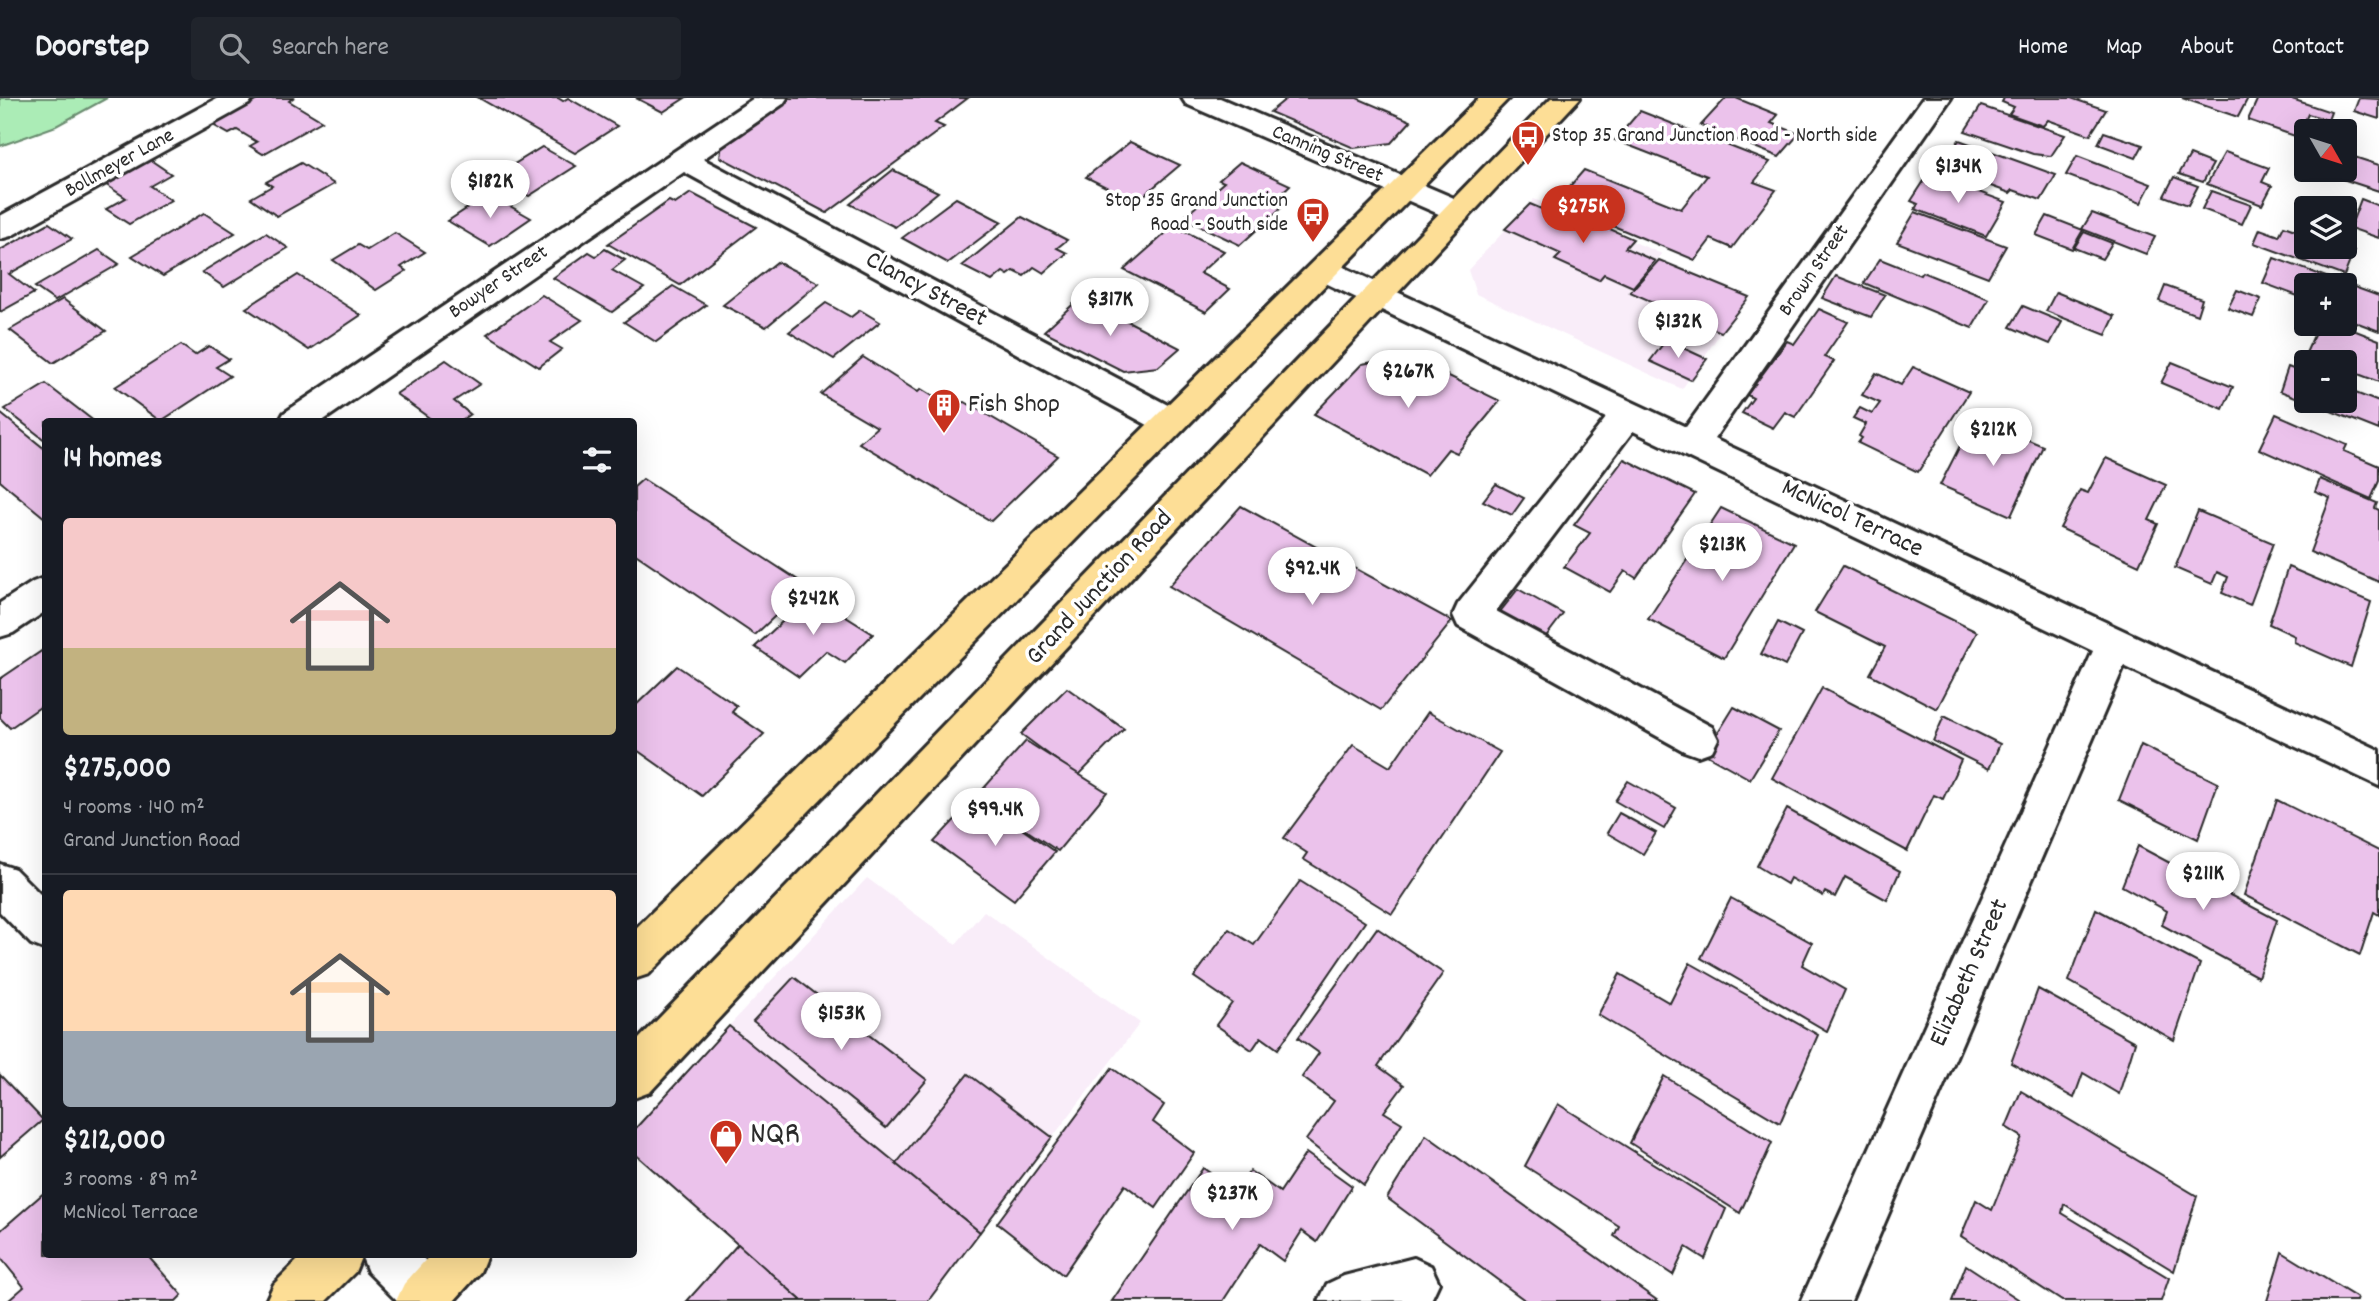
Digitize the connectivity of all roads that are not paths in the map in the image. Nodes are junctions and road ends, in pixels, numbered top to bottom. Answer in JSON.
{"nodes":[{"id":1,"x":239,"y":98,"type":"edge"},
{"id":2,"x":773,"y":98,"type":"edge"},
{"id":3,"x":1196,"y":98,"type":"edge"},
{"id":4,"x":1495,"y":98,"type":"edge"},
{"id":5,"x":1566,"y":98,"type":"edge"},
{"id":6,"x":1937,"y":98,"type":"edge"},
{"id":7,"x":682,"y":159,"type":"junction"},
{"id":8,"x":1406,"y":188,"type":"junction"},
{"id":9,"x":1458,"y":211,"type":"junction"},
{"id":10,"x":0,"y":229,"type":"edge"},
{"id":11,"x":1324,"y":270,"type":"junction"},
{"id":12,"x":1377,"y":296,"type":"junction"},
{"id":13,"x":1628,"y":413,"type":"junction"},
{"id":14,"x":302,"y":418,"type":"edge"},
{"id":15,"x":1169,"y":421,"type":"junction"},
{"id":16,"x":1693,"y":443,"type":"junction"},
{"id":17,"x":42,"y":595,"type":"edge"},
{"id":18,"x":0,"y":622,"type":"edge"},
{"id":19,"x":2114,"y":646,"type":"junction"},
{"id":20,"x":1699,"y":739,"type":"dead end"},
{"id":21,"x":2379,"y":769,"type":"edge"},
{"id":22,"x":1,"y":885,"type":"edge"},
{"id":23,"x":42,"y":926,"type":"edge"},
{"id":24,"x":637,"y":956,"type":"edge"},
{"id":25,"x":637,"y":1073,"type":"edge"},
{"id":26,"x":335,"y":1258,"type":"edge"},
{"id":27,"x":388,"y":1258,"type":"edge"},
{"id":28,"x":460,"y":1258,"type":"edge"},
{"id":29,"x":1414,"y":1283,"type":"dead end"},
{"id":30,"x":424,"y":1298,"type":"edge"},
{"id":31,"x":291,"y":1301,"type":"edge"},
{"id":32,"x":1343,"y":1301,"type":"edge"},
{"id":33,"x":1826,"y":1301,"type":"edge"}],
"edges":[{"from":1,"to":10,"type":"street","name":"Bollmeyer Lane"},
{"from":2,"to":7,"type":"street","name":"Bowyer Street"},
{"from":3,"to":8,"type":"street","name":"Canning Street"},
{"from":4,"to":8,"type":"highway"},
{"from":5,"to":9,"type":"highway","name":"Grand Junction Road"},
{"from":6,"to":16,"type":"street","name":"Brown Street"},
{"from":7,"to":14,"type":"street","name":"Bowyer Street"},
{"from":7,"to":15,"type":"street","name":"Clancy Street"},
{"from":8,"to":9,"type":"street","name":"Canning Street"},
{"from":8,"to":11,"type":"highway"},
{"from":9,"to":12,"type":"highway","name":"Grand Junction Road"},
{"from":11,"to":12,"type":"street","name":"McNicol Terrace"},
{"from":11,"to":15,"type":"highway"},
{"from":12,"to":13,"type":"street","name":"McNicol Terrace"},
{"from":12,"to":25,"type":"highway","name":"Grand Junction Road"},
{"from":13,"to":16,"type":"street","name":"McNicol Terrace"},
{"from":13,"to":20,"type":"street"},
{"from":15,"to":24,"type":"highway"},
{"from":16,"to":19,"type":"street","name":"McNicol Terrace"},
{"from":17,"to":18,"type":"street"},
{"from":19,"to":21,"type":"street","name":"McNicol Terrace"},
{"from":19,"to":33,"type":"street","name":"Elizabeth Street"},
{"from":22,"to":23,"type":"street"},
{"from":26,"to":31,"type":"highway"},
{"from":27,"to":30,"type":"street"},
{"from":28,"to":30,"type":"highway"},
{"from":29,"to":32,"type":"street"}]}
